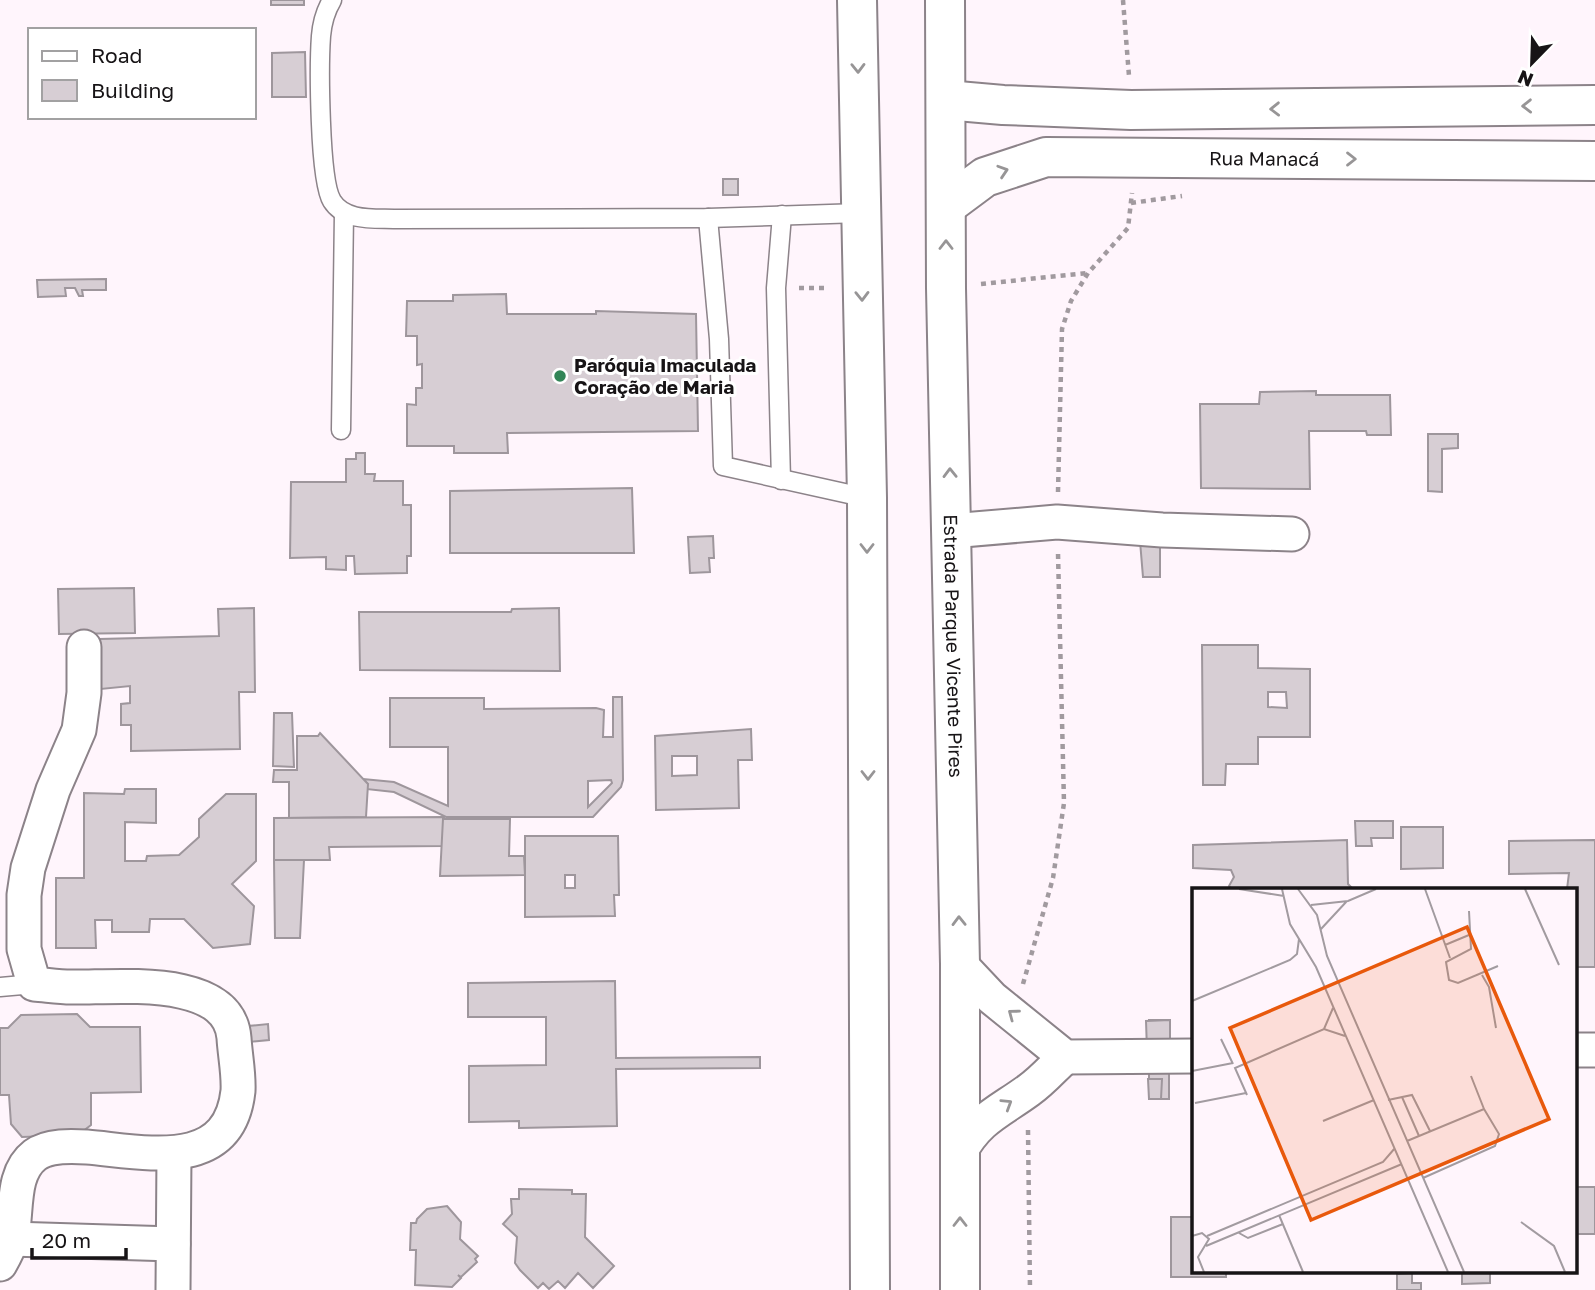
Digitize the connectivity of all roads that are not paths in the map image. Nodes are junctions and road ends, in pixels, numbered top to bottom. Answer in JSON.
{"nodes":[{"id":1,"x":332,"y":0,"type":"edge"},
{"id":2,"x":857,"y":0,"type":"edge"},
{"id":3,"x":945,"y":0,"type":"edge"},
{"id":4,"x":946,"y":100,"type":"junction"},
{"id":5,"x":1595,"y":105,"type":"edge"},
{"id":6,"x":1595,"y":161,"type":"edge"},
{"id":7,"x":946,"y":206,"type":"junction"},
{"id":8,"x":344,"y":213,"type":"junction"},
{"id":9,"x":860,"y":214,"type":"junction"},
{"id":10,"x":782,"y":215,"type":"junction"},
{"id":11,"x":708,"y":218,"type":"junction"},
{"id":12,"x":341,"y":430,"type":"dead end"},
{"id":13,"x":781,"y":480,"type":"junction"},
{"id":14,"x":867,"y":498,"type":"junction"},
{"id":15,"x":951,"y":531,"type":"junction"},
{"id":16,"x":1292,"y":534,"type":"dead end"},
{"id":17,"x":84,"y":647,"type":"dead end"},
{"id":18,"x":960,"y":964,"type":"junction"},
{"id":19,"x":34,"y":984,"type":"junction"},
{"id":20,"x":0,"y":987,"type":"edge"},
{"id":21,"x":1192,"y":1056,"type":"edge"},
{"id":22,"x":1065,"y":1057,"type":"junction"},
{"id":23,"x":961,"y":1152,"type":"junction"},
{"id":24,"x":174,"y":1154,"type":"junction"},
{"id":25,"x":173,"y":1244,"type":"junction"},
{"id":26,"x":6,"y":1252,"type":"edge"},
{"id":27,"x":173,"y":1290,"type":"edge"},
{"id":28,"x":870,"y":1290,"type":"edge"},
{"id":29,"x":960,"y":1290,"type":"edge"}],
"edges":[{"from":1,"to":8,"type":"lane"},
{"from":2,"to":9,"type":"main road","one_way":true},
{"from":3,"to":4,"type":"main road","name":"Estrada Parque Vicente Pires"},
{"from":5,"to":4,"type":"main road","one_way":true},
{"from":4,"to":7,"type":"main road","name":"Estrada Parque Vicente Pires"},
{"from":7,"to":6,"type":"main road","name":"Rua Manacá","one_way":true},
{"from":15,"to":7,"type":"main road","name":"Estrada Parque Vicente Pires","one_way":true},
{"from":8,"to":11,"type":"lane"},
{"from":8,"to":12,"type":"lane"},
{"from":9,"to":10,"type":"lane"},
{"from":9,"to":14,"type":"main road","one_way":true},
{"from":10,"to":11,"type":"lane"},
{"from":10,"to":13,"type":"lane"},
{"from":11,"to":13,"type":"lane"},
{"from":13,"to":14,"type":"lane"},
{"from":14,"to":28,"type":"main road","one_way":true},
{"from":15,"to":16,"type":"street"},
{"from":18,"to":15,"type":"main road","name":"Estrada Parque Vicente Pires","one_way":true},
{"from":17,"to":19,"type":"street"},
{"from":22,"to":18,"type":"street","one_way":true},
{"from":18,"to":23,"type":"main road","name":"Estrada Parque Vicente Pires"},
{"from":19,"to":20,"type":"lane"},
{"from":19,"to":24,"type":"street"},
{"from":21,"to":22,"type":"street"},
{"from":23,"to":22,"type":"street","one_way":true},
{"from":29,"to":23,"type":"main road","name":"Estrada Parque Vicente Pires","one_way":true},
{"from":24,"to":25,"type":"street"},
{"from":24,"to":26,"type":"street"},
{"from":25,"to":26,"type":"street"},
{"from":25,"to":27,"type":"street"}]}
